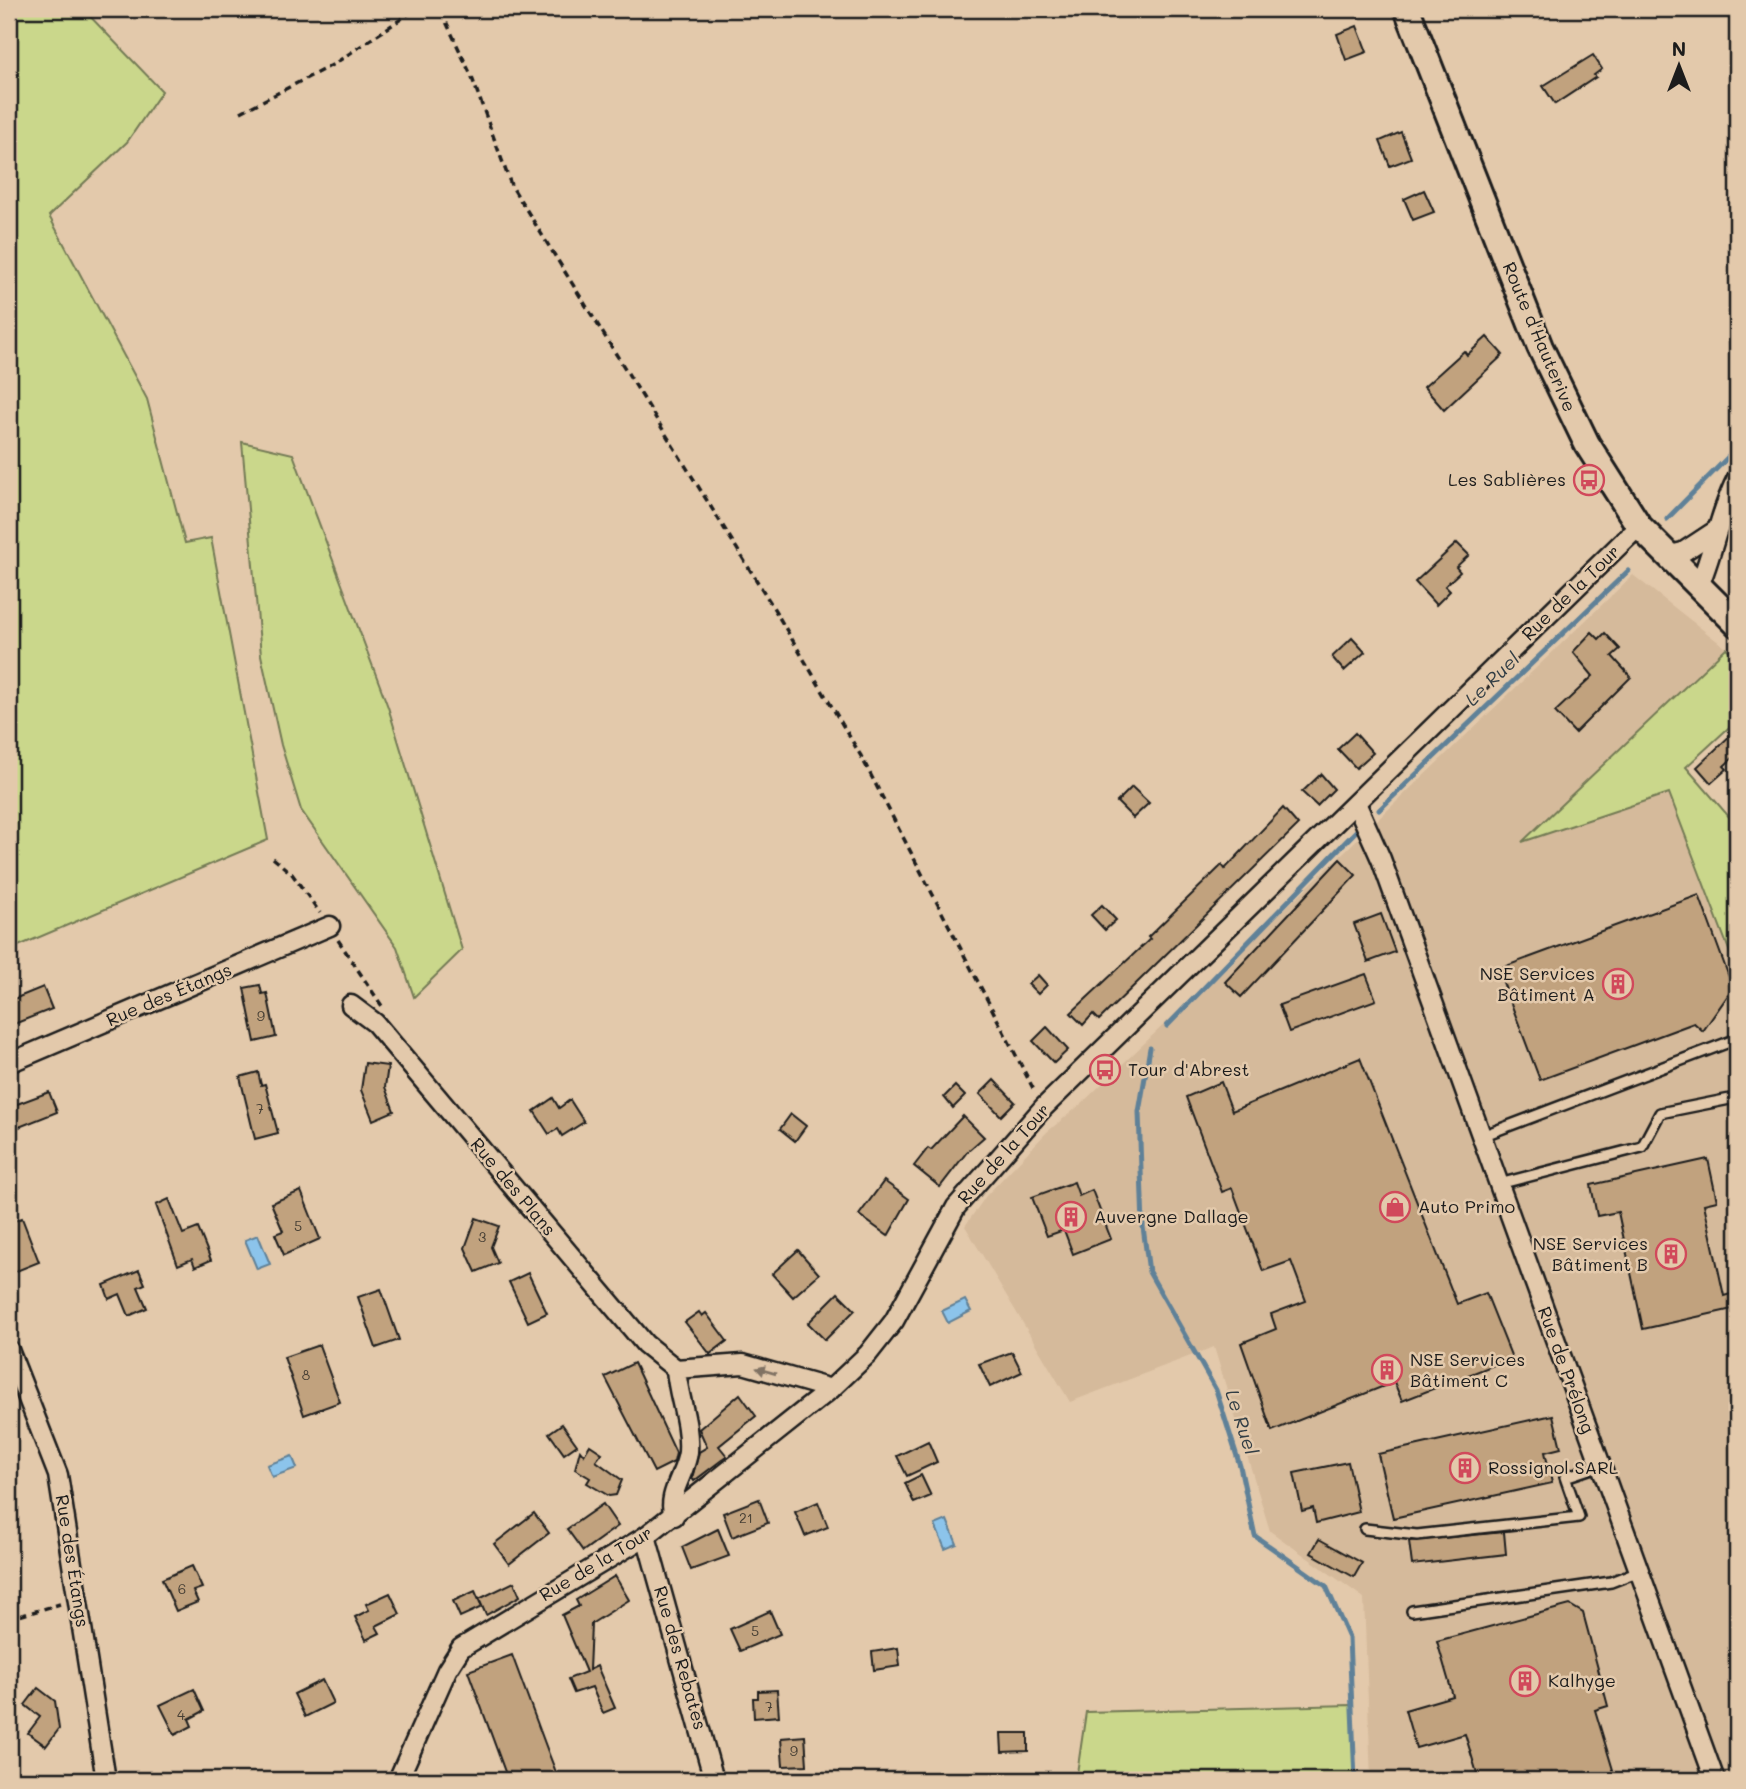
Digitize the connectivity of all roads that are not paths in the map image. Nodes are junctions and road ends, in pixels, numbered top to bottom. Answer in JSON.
{"nodes":[{"id":1,"x":1407,"y":9,"type":"edge"},
{"id":2,"x":1737,"y":478,"type":"edge"},
{"id":3,"x":1639,"y":526,"type":"junction"},
{"id":4,"x":1718,"y":529,"type":"junction"},
{"id":5,"x":1666,"y":556,"type":"junction"},
{"id":6,"x":1698,"y":588,"type":"junction"},
{"id":7,"x":1737,"y":624,"type":"edge"},
{"id":8,"x":1356,"y":803,"type":"junction"},
{"id":9,"x":330,"y":926,"type":"road end"},
{"id":10,"x":351,"y":1005,"type":"dead end"},
{"id":11,"x":1737,"y":1039,"type":"edge"},
{"id":12,"x":9,"y":1063,"type":"edge"},
{"id":13,"x":1737,"y":1109,"type":"edge"},
{"id":14,"x":1482,"y":1136,"type":"junction"},
{"id":15,"x":1499,"y":1184,"type":"junction"},
{"id":16,"x":9,"y":1350,"type":"edge"},
{"id":17,"x":676,"y":1369,"type":"junction"},
{"id":18,"x":831,"y":1389,"type":"junction"},
{"id":19,"x":1601,"y":1465,"type":"junction"},
{"id":20,"x":674,"y":1516,"type":"junction"},
{"id":21,"x":1364,"y":1529,"type":"dead end"},
{"id":22,"x":646,"y":1535,"type":"junction"},
{"id":23,"x":1639,"y":1571,"type":"junction"},
{"id":24,"x":1412,"y":1611,"type":"dead end"},
{"id":25,"x":106,"y":1780,"type":"edge"},
{"id":26,"x":398,"y":1780,"type":"edge"},
{"id":27,"x":714,"y":1780,"type":"edge"},
{"id":28,"x":1715,"y":1780,"type":"edge"}],
"edges":[{"from":1,"to":3,"type":"main road","name":"Route d'Hauterive"},
{"from":2,"to":4,"type":"street"},
{"from":3,"to":5,"type":"main road","name":"Route d'Hauterive"},
{"from":3,"to":8,"type":"street","name":"Rue de la Tour"},
{"from":4,"to":5,"type":"street"},
{"from":4,"to":6,"type":"street"},
{"from":5,"to":6,"type":"main road","name":"Route d'Hauterive"},
{"from":6,"to":7,"type":"main road","name":"Route d'Hauterive"},
{"from":8,"to":14,"type":"street","name":"Rue de Prélong"},
{"from":8,"to":18,"type":"street","name":"Rue de la Tour"},
{"from":9,"to":12,"type":"street","name":"Rue des Étangs"},
{"from":10,"to":17,"type":"street","name":"Rue des Plans"},
{"from":11,"to":14,"type":"lane"},
{"from":13,"to":15,"type":"lane"},
{"from":14,"to":15,"type":"street","name":"Rue de Prélong"},
{"from":15,"to":19,"type":"street","name":"Rue de Prélong"},
{"from":16,"to":25,"type":"street","name":"Rue des Étangs"},
{"from":18,"to":17,"type":"street","one_way":true},
{"from":17,"to":20,"type":"street"},
{"from":18,"to":20,"type":"street","name":"Rue de la Tour"},
{"from":19,"to":21,"type":"lane"},
{"from":19,"to":23,"type":"street","name":"Rue de Prélong"},
{"from":20,"to":22,"type":"street","name":"Rue de la Tour"},
{"from":22,"to":26,"type":"street","name":"Rue de la Tour"},
{"from":22,"to":27,"type":"street","name":"Rue des Rebates"},
{"from":23,"to":24,"type":"lane"},
{"from":23,"to":28,"type":"street","name":"Rue de Prélong"}]}
